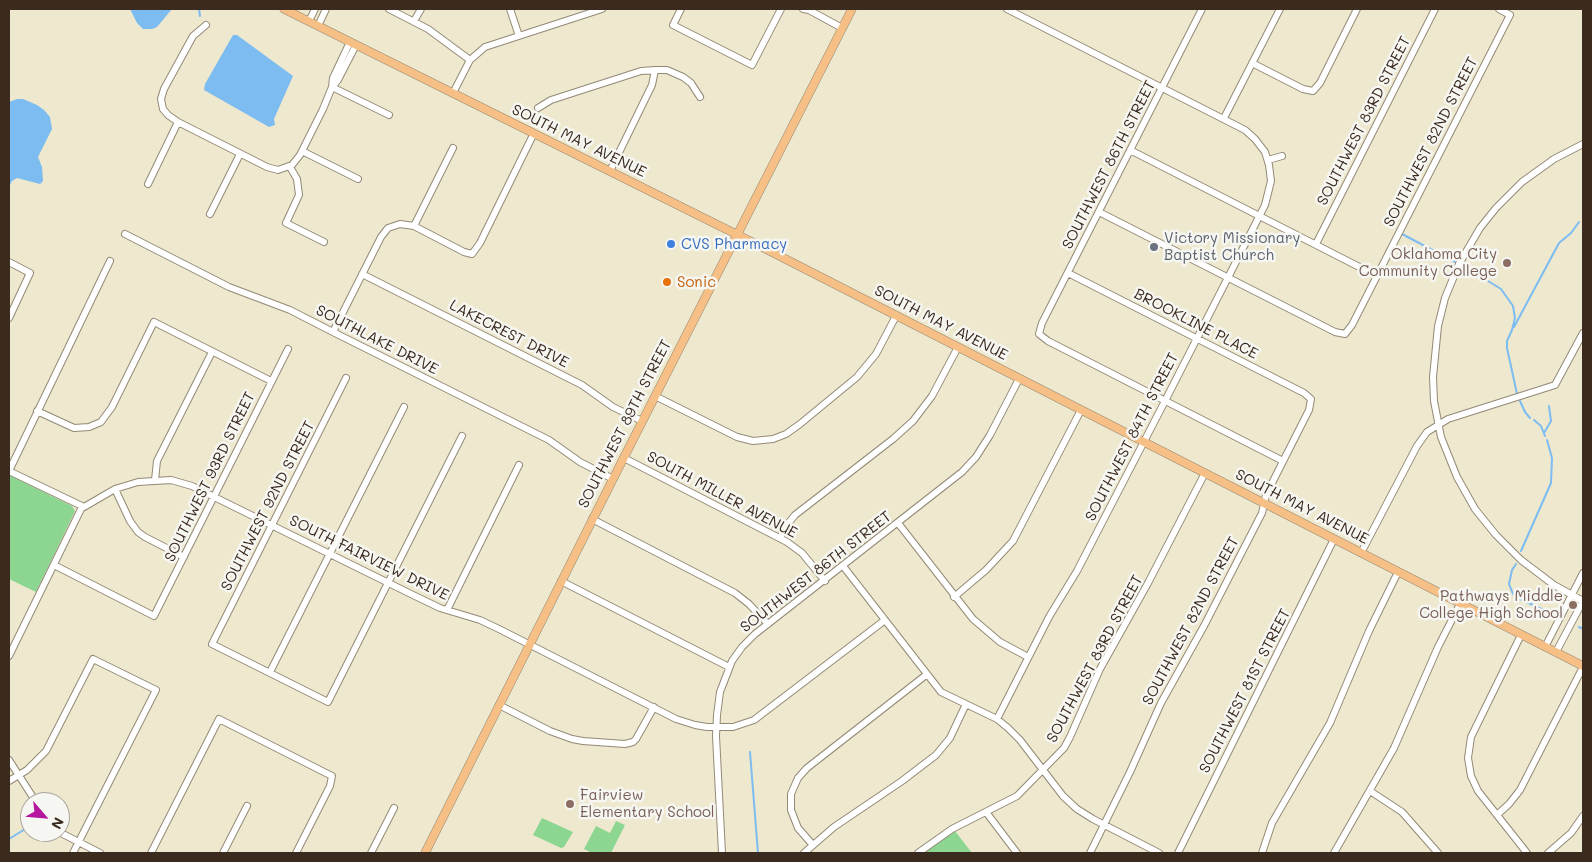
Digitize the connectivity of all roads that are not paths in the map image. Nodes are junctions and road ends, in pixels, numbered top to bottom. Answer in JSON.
{"nodes":[{"id":1,"x":284,"y":9,"type":"edge"},
{"id":2,"x":315,"y":9,"type":"edge"},
{"id":3,"x":326,"y":9,"type":"edge"},
{"id":4,"x":389,"y":9,"type":"edge"},
{"id":5,"x":421,"y":9,"type":"edge"},
{"id":6,"x":510,"y":9,"type":"edge"},
{"id":7,"x":602,"y":9,"type":"edge"},
{"id":8,"x":681,"y":9,"type":"edge"},
{"id":9,"x":781,"y":9,"type":"edge"},
{"id":10,"x":807,"y":9,"type":"edge"},
{"id":11,"x":852,"y":9,"type":"edge"},
{"id":12,"x":1007,"y":9,"type":"edge"},
{"id":13,"x":1202,"y":9,"type":"edge"},
{"id":14,"x":1280,"y":9,"type":"edge"},
{"id":15,"x":1357,"y":9,"type":"edge"},
{"id":16,"x":1435,"y":9,"type":"edge"},
{"id":17,"x":1499,"y":9,"type":"edge"},
{"id":18,"x":580,"y":12,"type":"edge"},
{"id":19,"x":309,"y":21,"type":"junction"},
{"id":20,"x":414,"y":21,"type":"junction"},
{"id":21,"x":206,"y":25,"type":"dead end"},
{"id":22,"x":318,"y":26,"type":"junction"},
{"id":23,"x":842,"y":28,"type":"junction"},
{"id":24,"x":518,"y":36,"type":"junction"},
{"id":25,"x":353,"y":43,"type":"junction"},
{"id":26,"x":470,"y":60,"type":"junction"},
{"id":27,"x":1252,"y":64,"type":"junction"},
{"id":28,"x":655,"y":70,"type":"junction"},
{"id":29,"x":332,"y":87,"type":"junction"},
{"id":30,"x":1162,"y":88,"type":"junction"},
{"id":31,"x":452,"y":93,"type":"junction"},
{"id":32,"x":700,"y":97,"type":"dead end"},
{"id":33,"x":538,"y":108,"type":"dead end"},
{"id":34,"x":389,"y":115,"type":"dead end"},
{"id":35,"x":1224,"y":118,"type":"junction"},
{"id":36,"x":178,"y":122,"type":"junction"},
{"id":37,"x":534,"y":133,"type":"junction"},
{"id":38,"x":1583,"y":144,"type":"edge"},
{"id":39,"x":453,"y":148,"type":"dead end"},
{"id":40,"x":1130,"y":150,"type":"junction"},
{"id":41,"x":302,"y":151,"type":"junction"},
{"id":42,"x":240,"y":154,"type":"junction"},
{"id":43,"x":1282,"y":156,"type":"dead end"},
{"id":44,"x":1268,"y":160,"type":"junction"},
{"id":45,"x":290,"y":166,"type":"junction"},
{"id":46,"x":610,"y":171,"type":"junction"},
{"id":47,"x":358,"y":178,"type":"dead end"},
{"id":48,"x":148,"y":184,"type":"dead end"},
{"id":49,"x":1099,"y":212,"type":"junction"},
{"id":50,"x":210,"y":214,"type":"dead end"},
{"id":51,"x":1260,"y":215,"type":"junction"},
{"id":52,"x":414,"y":226,"type":"junction"},
{"id":53,"x":125,"y":234,"type":"dead end"},
{"id":54,"x":736,"y":234,"type":"junction"},
{"id":55,"x":324,"y":242,"type":"dead end"},
{"id":56,"x":1316,"y":244,"type":"junction"},
{"id":57,"x":110,"y":261,"type":"dead end"},
{"id":58,"x":9,"y":262,"type":"edge"},
{"id":59,"x":1068,"y":273,"type":"junction"},
{"id":60,"x":362,"y":274,"type":"junction"},
{"id":61,"x":1377,"y":276,"type":"junction"},
{"id":62,"x":1228,"y":277,"type":"junction"},
{"id":63,"x":896,"y":316,"type":"junction"},
{"id":64,"x":9,"y":318,"type":"edge"},
{"id":65,"x":333,"y":332,"type":"junction"},
{"id":66,"x":1583,"y":333,"type":"edge"},
{"id":67,"x":1197,"y":339,"type":"junction"},
{"id":68,"x":958,"y":347,"type":"junction"},
{"id":69,"x":288,"y":349,"type":"dead end"},
{"id":70,"x":212,"y":352,"type":"junction"},
{"id":71,"x":346,"y":378,"type":"dead end"},
{"id":72,"x":1019,"y":379,"type":"junction"},
{"id":73,"x":271,"y":381,"type":"junction"},
{"id":74,"x":655,"y":396,"type":"junction"},
{"id":75,"x":1311,"y":399,"type":"joint"},
{"id":76,"x":1165,"y":401,"type":"junction"},
{"id":77,"x":404,"y":407,"type":"dead end"},
{"id":78,"x":1081,"y":410,"type":"junction"},
{"id":79,"x":37,"y":411,"type":"junction"},
{"id":80,"x":642,"y":421,"type":"junction"},
{"id":81,"x":1438,"y":425,"type":"junction"},
{"id":82,"x":462,"y":436,"type":"dead end"},
{"id":83,"x":1144,"y":442,"type":"junction"},
{"id":84,"x":624,"y":458,"type":"junction"},
{"id":85,"x":1283,"y":461,"type":"junction"},
{"id":86,"x":519,"y":465,"type":"dead end"},
{"id":87,"x":9,"y":471,"type":"edge"},
{"id":88,"x":1205,"y":473,"type":"junction"},
{"id":89,"x":613,"y":479,"type":"junction"},
{"id":90,"x":155,"y":480,"type":"junction"},
{"id":91,"x":116,"y":489,"type":"junction"},
{"id":92,"x":214,"y":496,"type":"junction"},
{"id":93,"x":1264,"y":504,"type":"junction"},
{"id":94,"x":82,"y":507,"type":"junction"},
{"id":95,"x":592,"y":519,"type":"junction"},
{"id":96,"x":898,"y":523,"type":"junction"},
{"id":97,"x":272,"y":524,"type":"junction"},
{"id":98,"x":780,"y":538,"type":"junction"},
{"id":99,"x":1334,"y":540,"type":"junction"},
{"id":100,"x":1361,"y":553,"type":"junction"},
{"id":101,"x":330,"y":554,"type":"junction"},
{"id":102,"x":184,"y":557,"type":"junction"},
{"id":103,"x":54,"y":566,"type":"junction"},
{"id":104,"x":843,"y":566,"type":"junction"},
{"id":105,"x":1398,"y":572,"type":"junction"},
{"id":106,"x":1583,"y":573,"type":"edge"},
{"id":107,"x":561,"y":581,"type":"junction"},
{"id":108,"x":825,"y":581,"type":"junction"},
{"id":109,"x":388,"y":582,"type":"junction"},
{"id":110,"x":1572,"y":595,"type":"junction"},
{"id":111,"x":954,"y":596,"type":"junction"},
{"id":112,"x":1583,"y":601,"type":"edge"},
{"id":113,"x":1460,"y":604,"type":"junction"},
{"id":114,"x":1565,"y":608,"type":"junction"},
{"id":115,"x":447,"y":610,"type":"junction"},
{"id":116,"x":1576,"y":614,"type":"junction"},
{"id":117,"x":885,"y":620,"type":"junction"},
{"id":118,"x":768,"y":624,"type":"junction"},
{"id":119,"x":1520,"y":634,"type":"junction"},
{"id":120,"x":531,"y":644,"type":"junction"},
{"id":121,"x":1545,"y":647,"type":"junction"},
{"id":122,"x":1556,"y":652,"type":"junction"},
{"id":123,"x":9,"y":656,"type":"edge"},
{"id":124,"x":1028,"y":657,"type":"junction"},
{"id":125,"x":1583,"y":666,"type":"edge"},
{"id":126,"x":729,"y":667,"type":"junction"},
{"id":127,"x":270,"y":672,"type":"junction"},
{"id":128,"x":926,"y":675,"type":"junction"},
{"id":129,"x":966,"y":704,"type":"junction"},
{"id":130,"x":499,"y":705,"type":"junction"},
{"id":131,"x":654,"y":707,"type":"junction"},
{"id":132,"x":997,"y":719,"type":"junction"},
{"id":133,"x":716,"y":728,"type":"junction"},
{"id":134,"x":9,"y":760,"type":"edge"},
{"id":135,"x":1043,"y":770,"type":"junction"},
{"id":136,"x":18,"y":775,"type":"junction"},
{"id":137,"x":9,"y":781,"type":"edge"},
{"id":138,"x":1370,"y":791,"type":"junction"},
{"id":139,"x":29,"y":792,"type":"edge"},
{"id":140,"x":247,"y":806,"type":"dead end"},
{"id":141,"x":394,"y":808,"type":"dead end"},
{"id":142,"x":986,"y":812,"type":"junction"},
{"id":143,"x":1498,"y":814,"type":"junction"},
{"id":144,"x":1583,"y":816,"type":"edge"},
{"id":145,"x":1104,"y":825,"type":"junction"},
{"id":146,"x":70,"y":838,"type":"edge"},
{"id":147,"x":79,"y":842,"type":"junction"},
{"id":148,"x":812,"y":844,"type":"junction"},
{"id":149,"x":73,"y":853,"type":"edge"},
{"id":150,"x":100,"y":853,"type":"edge"},
{"id":151,"x":151,"y":853,"type":"edge"},
{"id":152,"x":223,"y":853,"type":"edge"},
{"id":153,"x":296,"y":853,"type":"edge"},
{"id":154,"x":371,"y":853,"type":"edge"},
{"id":155,"x":425,"y":853,"type":"edge"},
{"id":156,"x":722,"y":853,"type":"edge"},
{"id":157,"x":804,"y":853,"type":"edge"},
{"id":158,"x":918,"y":853,"type":"edge"},
{"id":159,"x":1017,"y":853,"type":"edge"},
{"id":160,"x":1090,"y":853,"type":"edge"},
{"id":161,"x":1159,"y":853,"type":"edge"},
{"id":162,"x":1178,"y":853,"type":"edge"},
{"id":163,"x":1262,"y":853,"type":"edge"},
{"id":164,"x":1334,"y":853,"type":"edge"},
{"id":165,"x":1438,"y":853,"type":"edge"},
{"id":166,"x":1527,"y":853,"type":"edge"},
{"id":167,"x":1548,"y":853,"type":"edge"}],
"edges":[{"from":1,"to":19,"type":"main road","name":"SOUTH MAY AVENUE"},
{"from":2,"to":19,"type":"street"},
{"from":3,"to":22,"type":"street"},
{"from":4,"to":20,"type":"street"},
{"from":5,"to":20,"type":"street"},
{"from":6,"to":24,"type":"street"},
{"from":7,"to":18,"type":"street"},
{"from":8,"to":9,"type":"street"},
{"from":10,"to":23,"type":"street"},
{"from":11,"to":23,"type":"main road","name":"SOUTHWEST 89TH STREET"},
{"from":12,"to":30,"type":"street","name":"SOUTHWEST 84TH STREET"},
{"from":13,"to":30,"type":"street","name":"SOUTHWEST 86TH STREET"},
{"from":14,"to":27,"type":"street"},
{"from":15,"to":27,"type":"street"},
{"from":16,"to":56,"type":"street","name":"SOUTHWEST 83RD STREET"},
{"from":17,"to":61,"type":"street","name":"SOUTHWEST 82ND STREET"},
{"from":18,"to":24,"type":"street"},
{"from":19,"to":22,"type":"main road","name":"SOUTH MAY AVENUE"},
{"from":20,"to":26,"type":"street"},
{"from":21,"to":36,"type":"street"},
{"from":22,"to":25,"type":"main road","name":"SOUTH MAY AVENUE"},
{"from":23,"to":54,"type":"main road","name":"SOUTHWEST 89TH STREET"},
{"from":24,"to":26,"type":"street"},
{"from":25,"to":29,"type":"street"},
{"from":25,"to":31,"type":"main road","name":"SOUTH MAY AVENUE"},
{"from":26,"to":31,"type":"street"},
{"from":27,"to":35,"type":"street"},
{"from":28,"to":32,"type":"street"},
{"from":28,"to":33,"type":"street"},
{"from":28,"to":46,"type":"street"},
{"from":29,"to":34,"type":"street"},
{"from":29,"to":41,"type":"street"},
{"from":30,"to":35,"type":"street","name":"SOUTHWEST 84TH STREET"},
{"from":30,"to":40,"type":"street","name":"SOUTHWEST 86TH STREET"},
{"from":31,"to":37,"type":"main road","name":"SOUTH MAY AVENUE"},
{"from":35,"to":44,"type":"street","name":"SOUTHWEST 84TH STREET"},
{"from":36,"to":42,"type":"street"},
{"from":36,"to":48,"type":"street"},
{"from":37,"to":46,"type":"main road","name":"SOUTH MAY AVENUE"},
{"from":37,"to":52,"type":"street"},
{"from":38,"to":81,"type":"street"},
{"from":39,"to":52,"type":"street"},
{"from":40,"to":49,"type":"street","name":"SOUTHWEST 86TH STREET"},
{"from":40,"to":51,"type":"street"},
{"from":41,"to":45,"type":"street"},
{"from":41,"to":47,"type":"street"},
{"from":42,"to":45,"type":"street"},
{"from":42,"to":50,"type":"street"},
{"from":43,"to":44,"type":"street"},
{"from":44,"to":51,"type":"street","name":"SOUTHWEST 84TH STREET"},
{"from":45,"to":55,"type":"street"},
{"from":46,"to":54,"type":"main road","name":"SOUTH MAY AVENUE"},
{"from":49,"to":59,"type":"street","name":"SOUTHWEST 86TH STREET"},
{"from":49,"to":62,"type":"street"},
{"from":51,"to":56,"type":"street"},
{"from":51,"to":62,"type":"street","name":"SOUTHWEST 84TH STREET"},
{"from":52,"to":60,"type":"street"},
{"from":53,"to":65,"type":"street","name":"SOUTHLAKE DRIVE"},
{"from":54,"to":63,"type":"main road","name":"SOUTH MAY AVENUE"},
{"from":54,"to":74,"type":"main road","name":"SOUTHWEST 89TH STREET"},
{"from":56,"to":61,"type":"street"},
{"from":57,"to":79,"type":"street"},
{"from":58,"to":64,"type":"street"},
{"from":59,"to":67,"type":"street","name":"BROOKLINE PLACE"},
{"from":59,"to":76,"type":"street","name":"SOUTHWEST 86TH STREET"},
{"from":60,"to":65,"type":"street"},
{"from":60,"to":80,"type":"street","name":"LAKECREST DRIVE"},
{"from":61,"to":62,"type":"street","name":"SOUTHWEST 82ND STREET"},
{"from":62,"to":67,"type":"street","name":"SOUTHWEST 84TH STREET"},
{"from":63,"to":68,"type":"main road","name":"SOUTH MAY AVENUE"},
{"from":63,"to":74,"type":"street"},
{"from":65,"to":89,"type":"street","name":"SOUTHLAKE DRIVE"},
{"from":66,"to":81,"type":"street"},
{"from":67,"to":75,"type":"street","name":"BROOKLINE PLACE"},
{"from":67,"to":76,"type":"street","name":"SOUTHWEST 84TH STREET"},
{"from":68,"to":72,"type":"main road","name":"SOUTH MAY AVENUE"},
{"from":68,"to":98,"type":"street"},
{"from":69,"to":73,"type":"street","name":"SOUTHWEST 93RD STREET"},
{"from":70,"to":73,"type":"street"},
{"from":70,"to":79,"type":"street"},
{"from":70,"to":90,"type":"street"},
{"from":71,"to":97,"type":"street","name":"SOUTHWEST 92ND STREET"},
{"from":72,"to":78,"type":"main road","name":"SOUTH MAY AVENUE"},
{"from":72,"to":96,"type":"street","name":"SOUTHWEST 86TH STREET"},
{"from":73,"to":92,"type":"street","name":"SOUTHWEST 93RD STREET"},
{"from":74,"to":80,"type":"main road","name":"SOUTHWEST 89TH STREET"},
{"from":75,"to":85,"type":"street","name":"SOUTHWEST 82ND STREET"},
{"from":76,"to":83,"type":"street","name":"SOUTHWEST 84TH STREET"},
{"from":76,"to":85,"type":"street"},
{"from":77,"to":101,"type":"street"},
{"from":78,"to":83,"type":"main road","name":"SOUTH MAY AVENUE"},
{"from":78,"to":111,"type":"street"},
{"from":79,"to":87,"type":"street"},
{"from":80,"to":84,"type":"main road","name":"SOUTHWEST 89TH STREET"},
{"from":81,"to":100,"type":"street"},
{"from":81,"to":110,"type":"street"},
{"from":82,"to":109,"type":"street"},
{"from":83,"to":88,"type":"main road","name":"SOUTH MAY AVENUE"},
{"from":83,"to":124,"type":"street","name":"SOUTHWEST 84TH STREET"},
{"from":84,"to":89,"type":"main road","name":"SOUTHWEST 89TH STREET"},
{"from":84,"to":98,"type":"street","name":"SOUTH MILLER AVENUE"},
{"from":85,"to":93,"type":"street","name":"SOUTHWEST 82ND STREET"},
{"from":86,"to":115,"type":"street"},
{"from":87,"to":94,"type":"street"},
{"from":88,"to":93,"type":"main road","name":"SOUTH MAY AVENUE"},
{"from":88,"to":135,"type":"street","name":"SOUTHWEST 83RD STREET"},
{"from":89,"to":95,"type":"main road","name":"SOUTHWEST 89TH STREET"},
{"from":90,"to":91,"type":"street","name":"SOUTH FAIRVIEW DRIVE"},
{"from":90,"to":92,"type":"street","name":"SOUTH FAIRVIEW DRIVE"},
{"from":91,"to":94,"type":"street","name":"SOUTH FAIRVIEW DRIVE"},
{"from":91,"to":102,"type":"street"},
{"from":92,"to":97,"type":"street","name":"SOUTH FAIRVIEW DRIVE"},
{"from":92,"to":102,"type":"street","name":"SOUTHWEST 93RD STREET"},
{"from":93,"to":99,"type":"main road","name":"SOUTH MAY AVENUE"},
{"from":93,"to":145,"type":"street","name":"SOUTHWEST 82ND STREET"},
{"from":94,"to":103,"type":"street"},
{"from":95,"to":107,"type":"main road","name":"SOUTHWEST 89TH STREET"},
{"from":95,"to":118,"type":"street"},
{"from":96,"to":104,"type":"street","name":"SOUTHWEST 86TH STREET"},
{"from":96,"to":111,"type":"street"},
{"from":97,"to":101,"type":"street","name":"SOUTH FAIRVIEW DRIVE"},
{"from":97,"to":127,"type":"street","name":"SOUTHWEST 92ND STREET"},
{"from":98,"to":108,"type":"street","name":"SOUTH MILLER AVENUE"},
{"from":99,"to":100,"type":"main road","name":"SOUTH MAY AVENUE"},
{"from":99,"to":162,"type":"street","name":"SOUTHWEST 81ST STREET"},
{"from":100,"to":105,"type":"main road","name":"SOUTH MAY AVENUE"},
{"from":101,"to":109,"type":"street","name":"SOUTH FAIRVIEW DRIVE"},
{"from":101,"to":127,"type":"street"},
{"from":102,"to":103,"type":"street","name":"SOUTHWEST 93RD STREET"},
{"from":103,"to":123,"type":"street"},
{"from":104,"to":108,"type":"street","name":"SOUTHWEST 86TH STREET"},
{"from":104,"to":117,"type":"street"},
{"from":105,"to":113,"type":"main road","name":"SOUTH MAY AVENUE"},
{"from":105,"to":163,"type":"street"},
{"from":106,"to":110,"type":"street"},
{"from":107,"to":120,"type":"main road","name":"SOUTHWEST 89TH STREET"},
{"from":107,"to":126,"type":"street"},
{"from":108,"to":118,"type":"street","name":"SOUTHWEST 86TH STREET"},
{"from":109,"to":115,"type":"street","name":"SOUTH FAIRVIEW DRIVE"},
{"from":109,"to":127,"type":"street"},
{"from":110,"to":112,"type":"street"},
{"from":110,"to":114,"type":"street"},
{"from":111,"to":124,"type":"street"},
{"from":112,"to":116,"type":"street"},
{"from":113,"to":119,"type":"main road","name":"SOUTH MAY AVENUE"},
{"from":113,"to":138,"type":"street"},
{"from":114,"to":116,"type":"street"},
{"from":114,"to":121,"type":"street"},
{"from":115,"to":120,"type":"street","name":"SOUTH FAIRVIEW DRIVE"},
{"from":116,"to":122,"type":"street"},
{"from":117,"to":128,"type":"street"},
{"from":117,"to":133,"type":"street","name":"SOUTH FAIRVIEW DRIVE"},
{"from":118,"to":126,"type":"street","name":"SOUTHWEST 86TH STREET"},
{"from":119,"to":121,"type":"main road","name":"SOUTH MAY AVENUE"},
{"from":119,"to":143,"type":"street"},
{"from":120,"to":130,"type":"main road","name":"SOUTHWEST 89TH STREET"},
{"from":120,"to":131,"type":"street","name":"SOUTH FAIRVIEW DRIVE"},
{"from":121,"to":122,"type":"main road","name":"SOUTH MAY AVENUE"},
{"from":122,"to":125,"type":"main road","name":"SOUTH MAY AVENUE"},
{"from":124,"to":132,"type":"street","name":"SOUTHWEST 84TH STREET"},
{"from":125,"to":143,"type":"street"},
{"from":126,"to":133,"type":"street","name":"SOUTHWEST 86TH STREET"},
{"from":128,"to":129,"type":"street"},
{"from":128,"to":148,"type":"street"},
{"from":129,"to":132,"type":"street"},
{"from":129,"to":148,"type":"street"},
{"from":130,"to":131,"type":"street"},
{"from":130,"to":155,"type":"main road","name":"SOUTHWEST 89TH STREET"},
{"from":131,"to":133,"type":"street","name":"SOUTH FAIRVIEW DRIVE"},
{"from":132,"to":135,"type":"street"},
{"from":133,"to":156,"type":"street","name":"SOUTHWEST 86TH STREET"},
{"from":134,"to":136,"type":"street"},
{"from":135,"to":142,"type":"street","name":"SOUTHWEST 83RD STREET"},
{"from":135,"to":145,"type":"street"},
{"from":136,"to":137,"type":"street"},
{"from":136,"to":139,"type":"street"},
{"from":136,"to":147,"type":"street"},
{"from":138,"to":164,"type":"street"},
{"from":138,"to":165,"type":"street"},
{"from":140,"to":152,"type":"street"},
{"from":141,"to":154,"type":"street"},
{"from":142,"to":158,"type":"street","name":"SOUTHWEST 83RD STREET"},
{"from":142,"to":159,"type":"street"},
{"from":143,"to":166,"type":"street"},
{"from":144,"to":167,"type":"street"},
{"from":145,"to":160,"type":"street","name":"SOUTHWEST 82ND STREET"},
{"from":145,"to":161,"type":"street"},
{"from":146,"to":147,"type":"street"},
{"from":147,"to":149,"type":"street"},
{"from":147,"to":150,"type":"street"},
{"from":148,"to":157,"type":"street"},
{"from":151,"to":153,"type":"street"}]}
